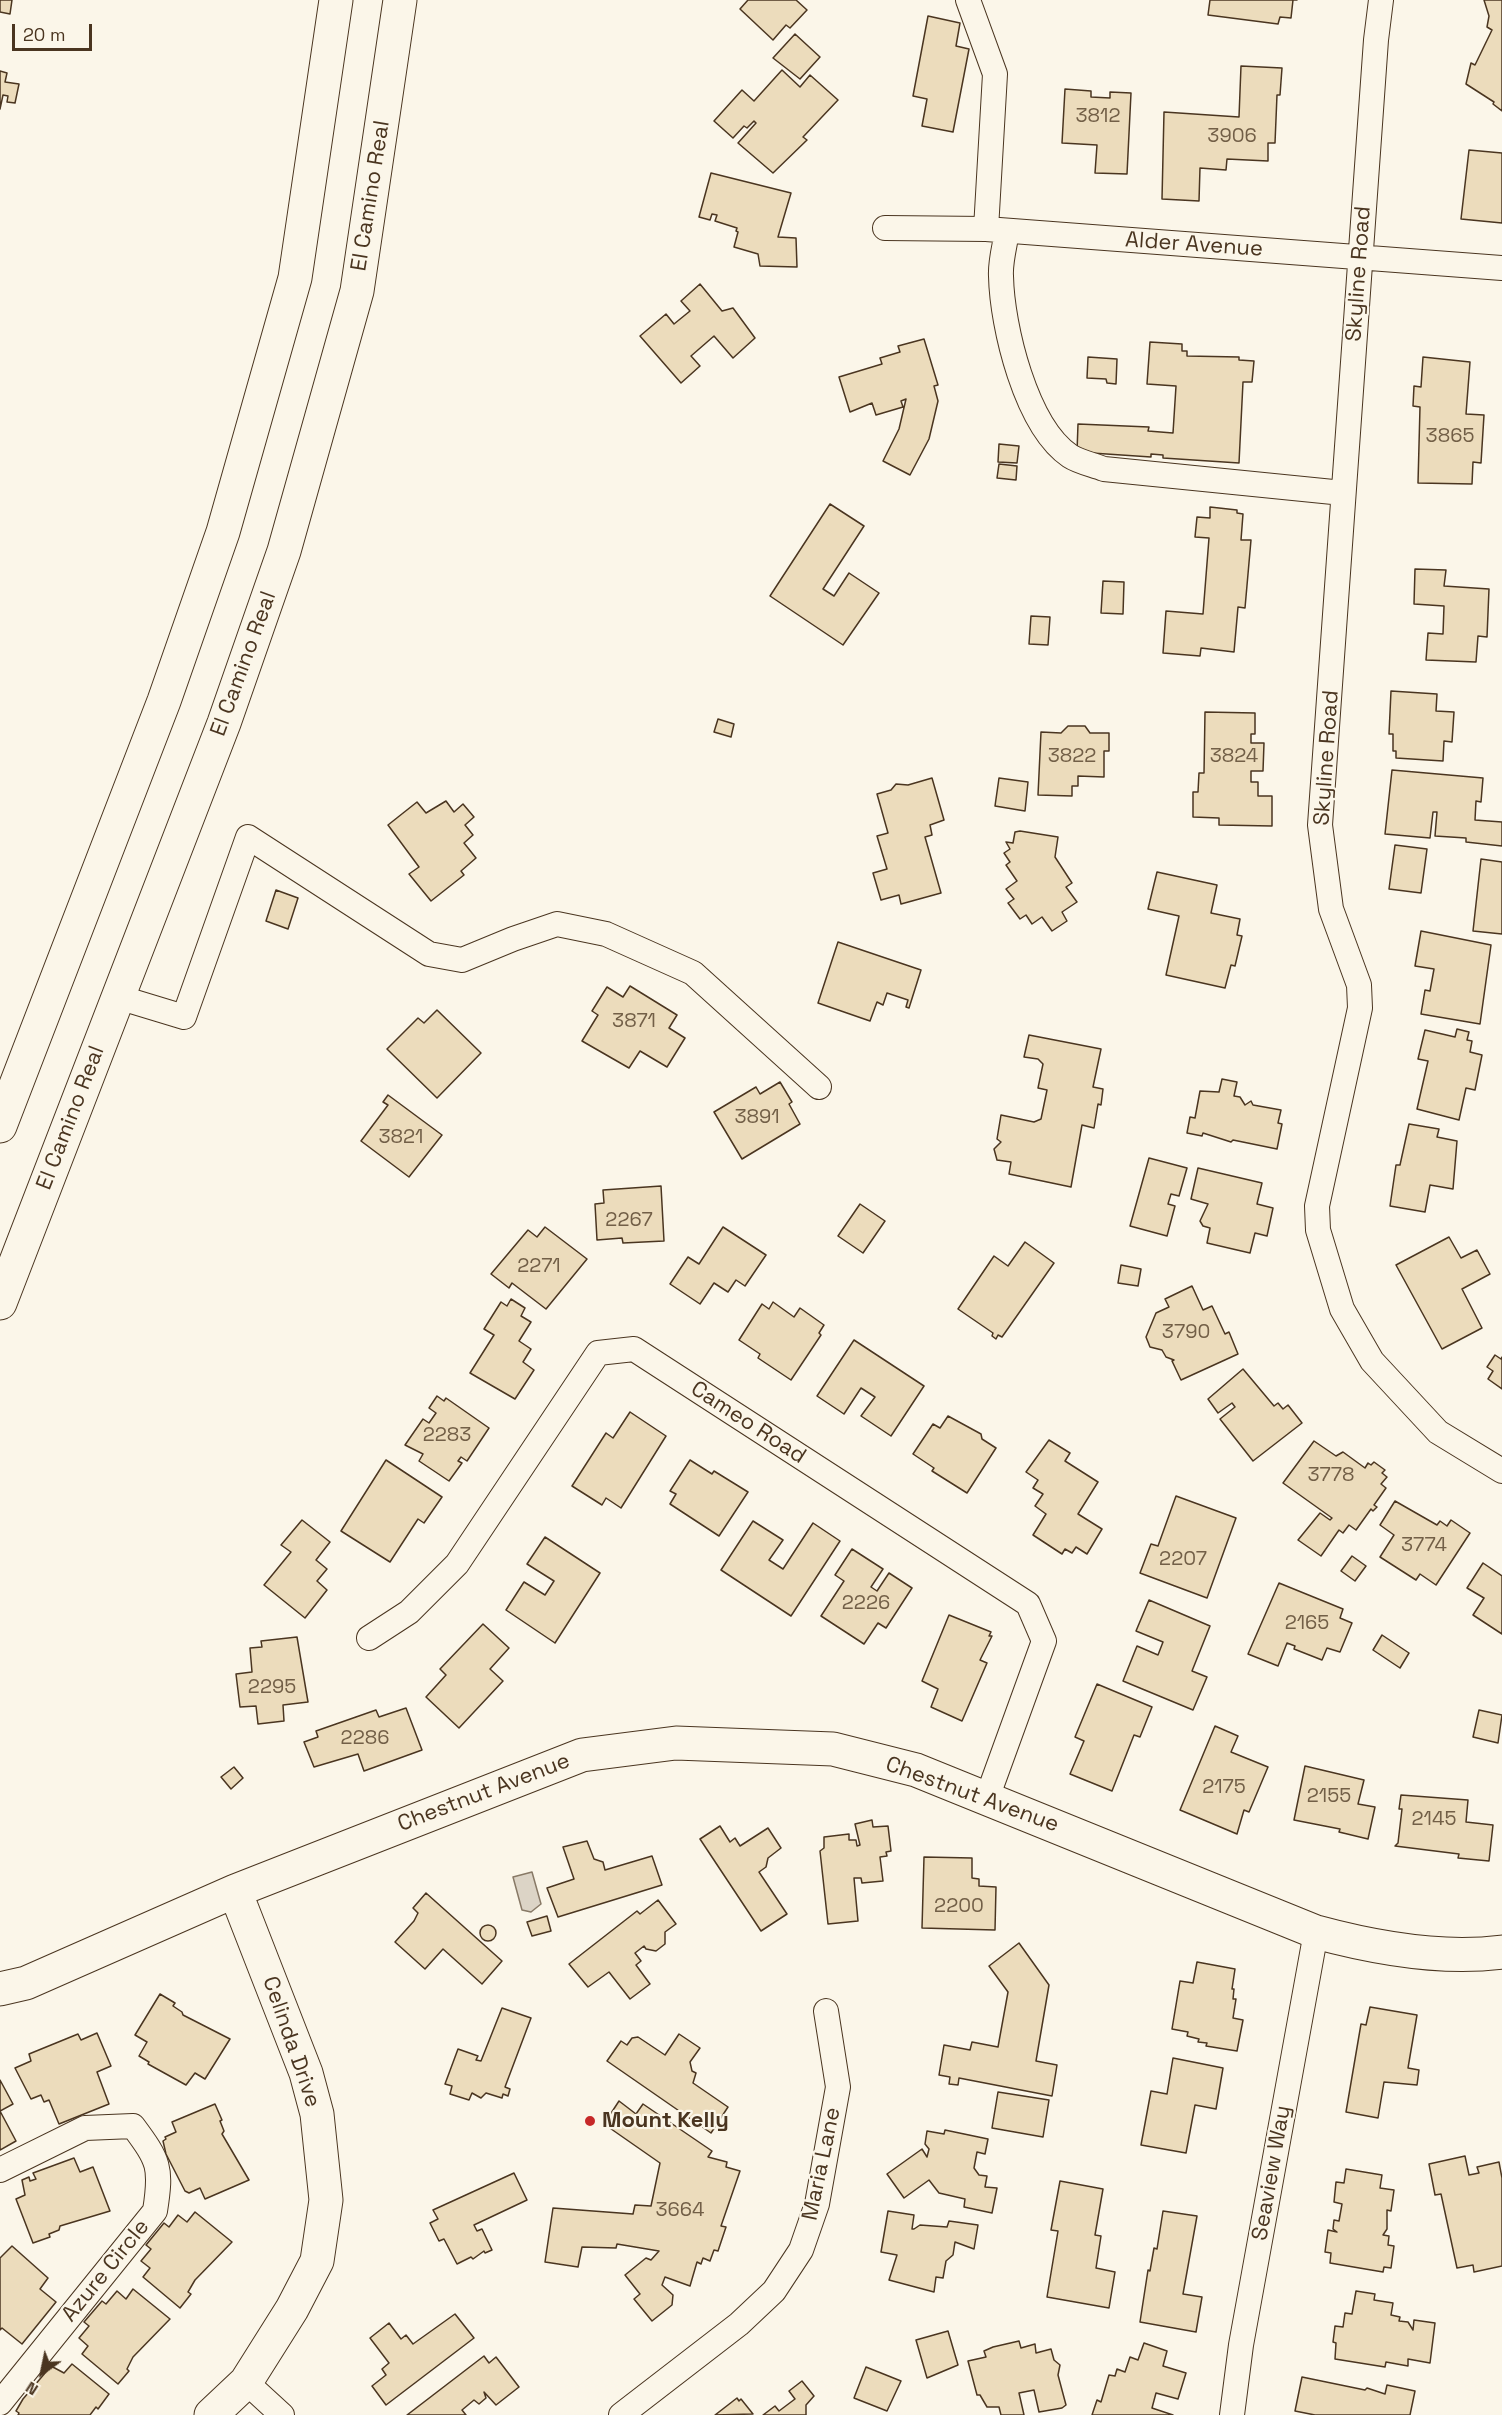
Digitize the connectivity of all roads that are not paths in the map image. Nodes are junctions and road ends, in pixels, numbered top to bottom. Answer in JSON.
{"nodes":[{"id":1,"x":336,"y":0,"type":"edge"},
{"id":2,"x":400,"y":0,"type":"edge"},
{"id":3,"x":968,"y":0,"type":"edge"},
{"id":4,"x":1381,"y":0,"type":"edge"},
{"id":5,"x":885,"y":228,"type":"dead end"},
{"id":6,"x":996,"y":230,"type":"junction"},
{"id":7,"x":1360,"y":257,"type":"junction"},
{"id":8,"x":1502,"y":268,"type":"edge"},
{"id":9,"x":1343,"y":493,"type":"junction"},
{"id":10,"x":118,"y":997,"type":"junction"},
{"id":11,"x":819,"y":1087,"type":"dead end"},
{"id":12,"x":0,"y":1125,"type":"edge"},
{"id":13,"x":0,"y":1303,"type":"edge"},
{"id":14,"x":1502,"y":1471,"type":"edge"},
{"id":15,"x":369,"y":1638,"type":"dead end"},
{"id":16,"x":987,"y":1798,"type":"junction"},
{"id":17,"x":235,"y":1891,"type":"junction"},
{"id":18,"x":1316,"y":1932,"type":"junction"},
{"id":19,"x":1502,"y":1952,"type":"edge"},
{"id":20,"x":0,"y":1989,"type":"edge"},
{"id":21,"x":826,"y":2011,"type":"dead end"},
{"id":22,"x":0,"y":2170,"type":"edge"},
{"id":23,"x":246,"y":2382,"type":"junction"},
{"id":24,"x":0,"y":2403,"type":"edge"},
{"id":25,"x":211,"y":2415,"type":"edge"},
{"id":26,"x":282,"y":2415,"type":"edge"},
{"id":27,"x":621,"y":2415,"type":"edge"},
{"id":28,"x":1232,"y":2415,"type":"edge"}],
"edges":[{"from":1,"to":12,"type":"main road"},
{"from":2,"to":10,"type":"main road","name":"El Camino Real"},
{"from":3,"to":6,"type":"street"},
{"from":4,"to":7,"type":"street","name":"Skyline Road"},
{"from":5,"to":6,"type":"street","name":"Alder Avenue"},
{"from":6,"to":7,"type":"street","name":"Alder Avenue"},
{"from":6,"to":9,"type":"street"},
{"from":7,"to":8,"type":"street","name":"Alder Avenue"},
{"from":7,"to":9,"type":"street","name":"Skyline Road"},
{"from":9,"to":14,"type":"street","name":"Skyline Road"},
{"from":10,"to":11,"type":"street"},
{"from":10,"to":13,"type":"main road","name":"El Camino Real"},
{"from":15,"to":16,"type":"street","name":"Cameo Road"},
{"from":16,"to":17,"type":"main road","name":"Chestnut Avenue"},
{"from":16,"to":18,"type":"main road","name":"Chestnut Avenue"},
{"from":17,"to":20,"type":"main road","name":"Chestnut Avenue"},
{"from":17,"to":23,"type":"main road","name":"Celinda Drive"},
{"from":18,"to":19,"type":"main road","name":"Chestnut Avenue"},
{"from":18,"to":28,"type":"street","name":"Seaview Way"},
{"from":21,"to":27,"type":"street","name":"Maria Lane"},
{"from":22,"to":24,"type":"street","name":"Azure Circle"},
{"from":23,"to":25,"type":"main road","name":"Celinda Drive"},
{"from":23,"to":26,"type":"street"}]}
